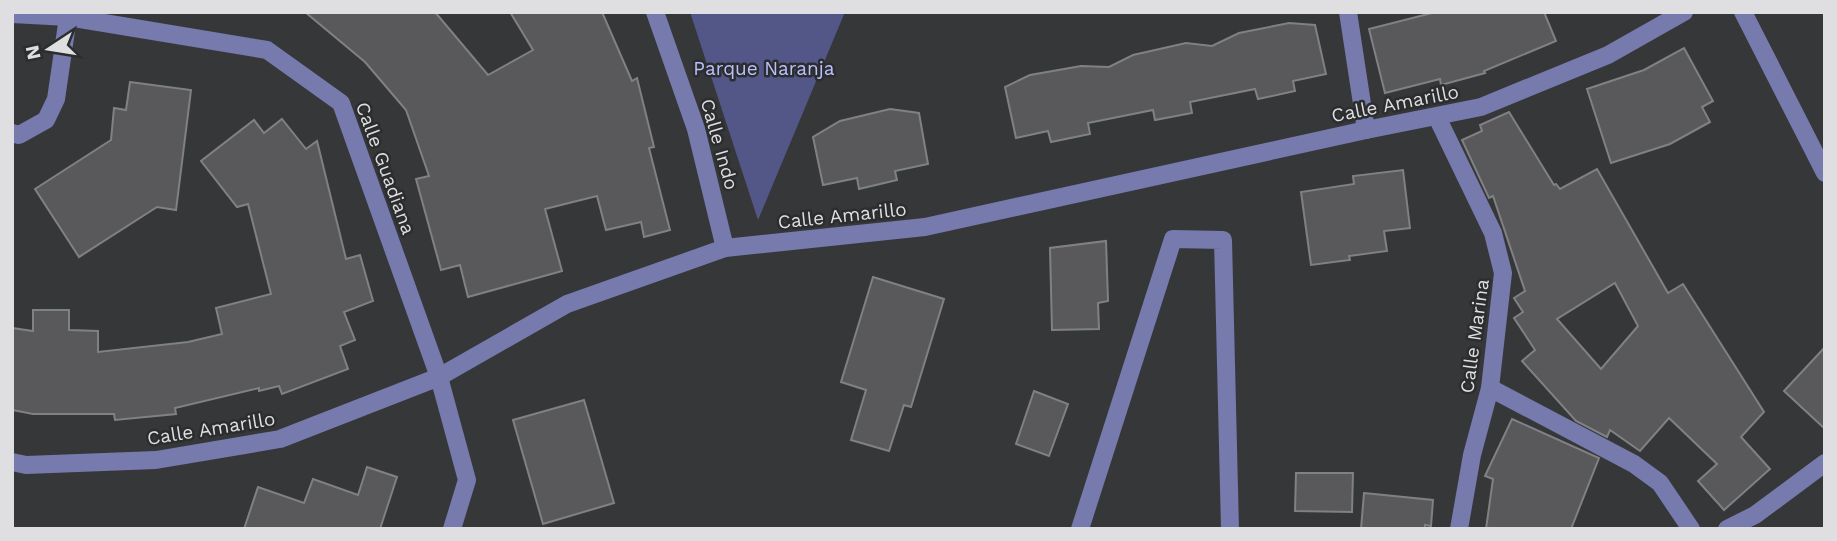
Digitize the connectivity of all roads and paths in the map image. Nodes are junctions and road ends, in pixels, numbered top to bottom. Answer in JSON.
{"nodes":[{"id":1,"x":655,"y":12,"type":"edge"},
{"id":2,"x":1348,"y":12,"type":"edge"},
{"id":3,"x":1684,"y":12,"type":"edge"},
{"id":4,"x":1743,"y":12,"type":"edge"},
{"id":5,"x":12,"y":14,"type":"edge"},
{"id":6,"x":68,"y":18,"type":"junction"},
{"id":7,"x":1437,"y":117,"type":"junction"},
{"id":8,"x":1366,"y":130,"type":"junction"},
{"id":9,"x":12,"y":133,"type":"edge"},
{"id":10,"x":1825,"y":173,"type":"edge"},
{"id":11,"x":725,"y":248,"type":"junction"},
{"id":12,"x":439,"y":377,"type":"junction"},
{"id":13,"x":1490,"y":388,"type":"junction"},
{"id":14,"x":12,"y":463,"type":"edge"},
{"id":15,"x":1825,"y":463,"type":"edge"},
{"id":16,"x":452,"y":529,"type":"edge"},
{"id":17,"x":1080,"y":529,"type":"edge"},
{"id":18,"x":1230,"y":529,"type":"edge"},
{"id":19,"x":1459,"y":529,"type":"edge"},
{"id":20,"x":1691,"y":529,"type":"edge"},
{"id":21,"x":1727,"y":529,"type":"edge"}],
"edges":[{"from":1,"to":11,"type":"street","name":"Calle Indo"},
{"from":2,"to":8,"type":"street"},
{"from":3,"to":7,"type":"street","name":"Calle Amarillo"},
{"from":4,"to":10,"type":"street"},
{"from":5,"to":6,"type":"street","name":"Calle Guadiana"},
{"from":6,"to":9,"type":"street"},
{"from":6,"to":12,"type":"street","name":"Calle Guadiana"},
{"from":7,"to":8,"type":"street","name":"Calle Amarillo"},
{"from":7,"to":13,"type":"street","name":"Calle Marina"},
{"from":8,"to":11,"type":"street","name":"Calle Amarillo"},
{"from":11,"to":12,"type":"street","name":"Calle Amarillo"},
{"from":12,"to":14,"type":"street","name":"Calle Amarillo"},
{"from":12,"to":16,"type":"street","name":"Calle Guadiana"},
{"from":13,"to":19,"type":"street","name":"Calle Marina"},
{"from":13,"to":20,"type":"street"},
{"from":15,"to":21,"type":"street"},
{"from":17,"to":18,"type":"street"}]}
